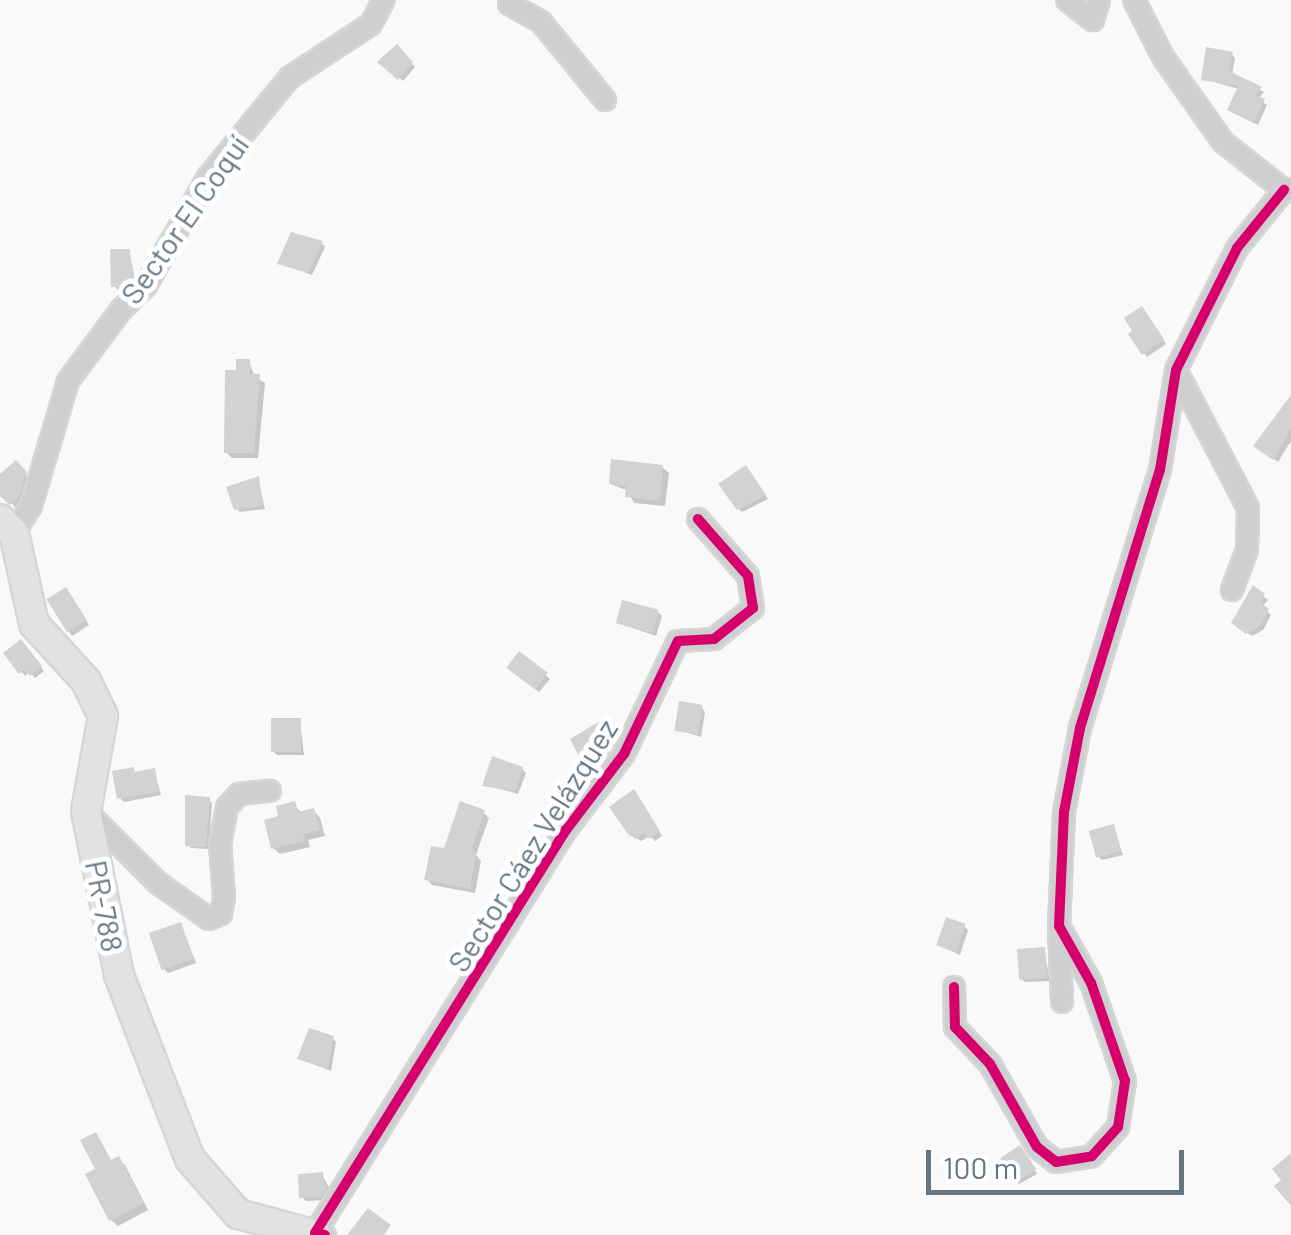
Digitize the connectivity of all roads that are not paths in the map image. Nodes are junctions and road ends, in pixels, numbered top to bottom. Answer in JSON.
{"nodes":[{"id":1,"x":384,"y":0,"type":"edge"},
{"id":2,"x":510,"y":0,"type":"edge"},
{"id":3,"x":1068,"y":0,"type":"edge"},
{"id":4,"x":1099,"y":0,"type":"edge"},
{"id":5,"x":1134,"y":0,"type":"edge"},
{"id":6,"x":605,"y":100,"type":"dead end"},
{"id":7,"x":1288,"y":190,"type":"edge"},
{"id":8,"x":1176,"y":370,"type":"junction"},
{"id":9,"x":698,"y":519,"type":"dead end"},
{"id":10,"x":7,"y":526,"type":"edge"},
{"id":11,"x":1232,"y":590,"type":"dead end"},
{"id":12,"x":270,"y":791,"type":"dead end"},
{"id":13,"x":86,"y":811,"type":"junction"},
{"id":14,"x":1059,"y":926,"type":"junction"},
{"id":15,"x":954,"y":987,"type":"dead end"},
{"id":16,"x":1062,"y":1002,"type":"dead end"},
{"id":17,"x":319,"y":1234,"type":"edge"}],
"edges":[{"from":1,"to":10,"type":"street","name":"Sector El Coquí"},
{"from":2,"to":6,"type":"street"},
{"from":3,"to":4,"type":"street"},
{"from":5,"to":7,"type":"street"},
{"from":7,"to":8,"type":"street"},
{"from":8,"to":11,"type":"street"},
{"from":8,"to":14,"type":"street"},
{"from":9,"to":17,"type":"street","name":"Sector Cáez Velázquez"},
{"from":10,"to":13,"type":"street","name":"PR-788","number":"PR-788"},
{"from":12,"to":13,"type":"street"},
{"from":13,"to":17,"type":"street","name":"PR-788","number":"PR-788"},
{"from":14,"to":15,"type":"street"},
{"from":14,"to":16,"type":"street"}]}
